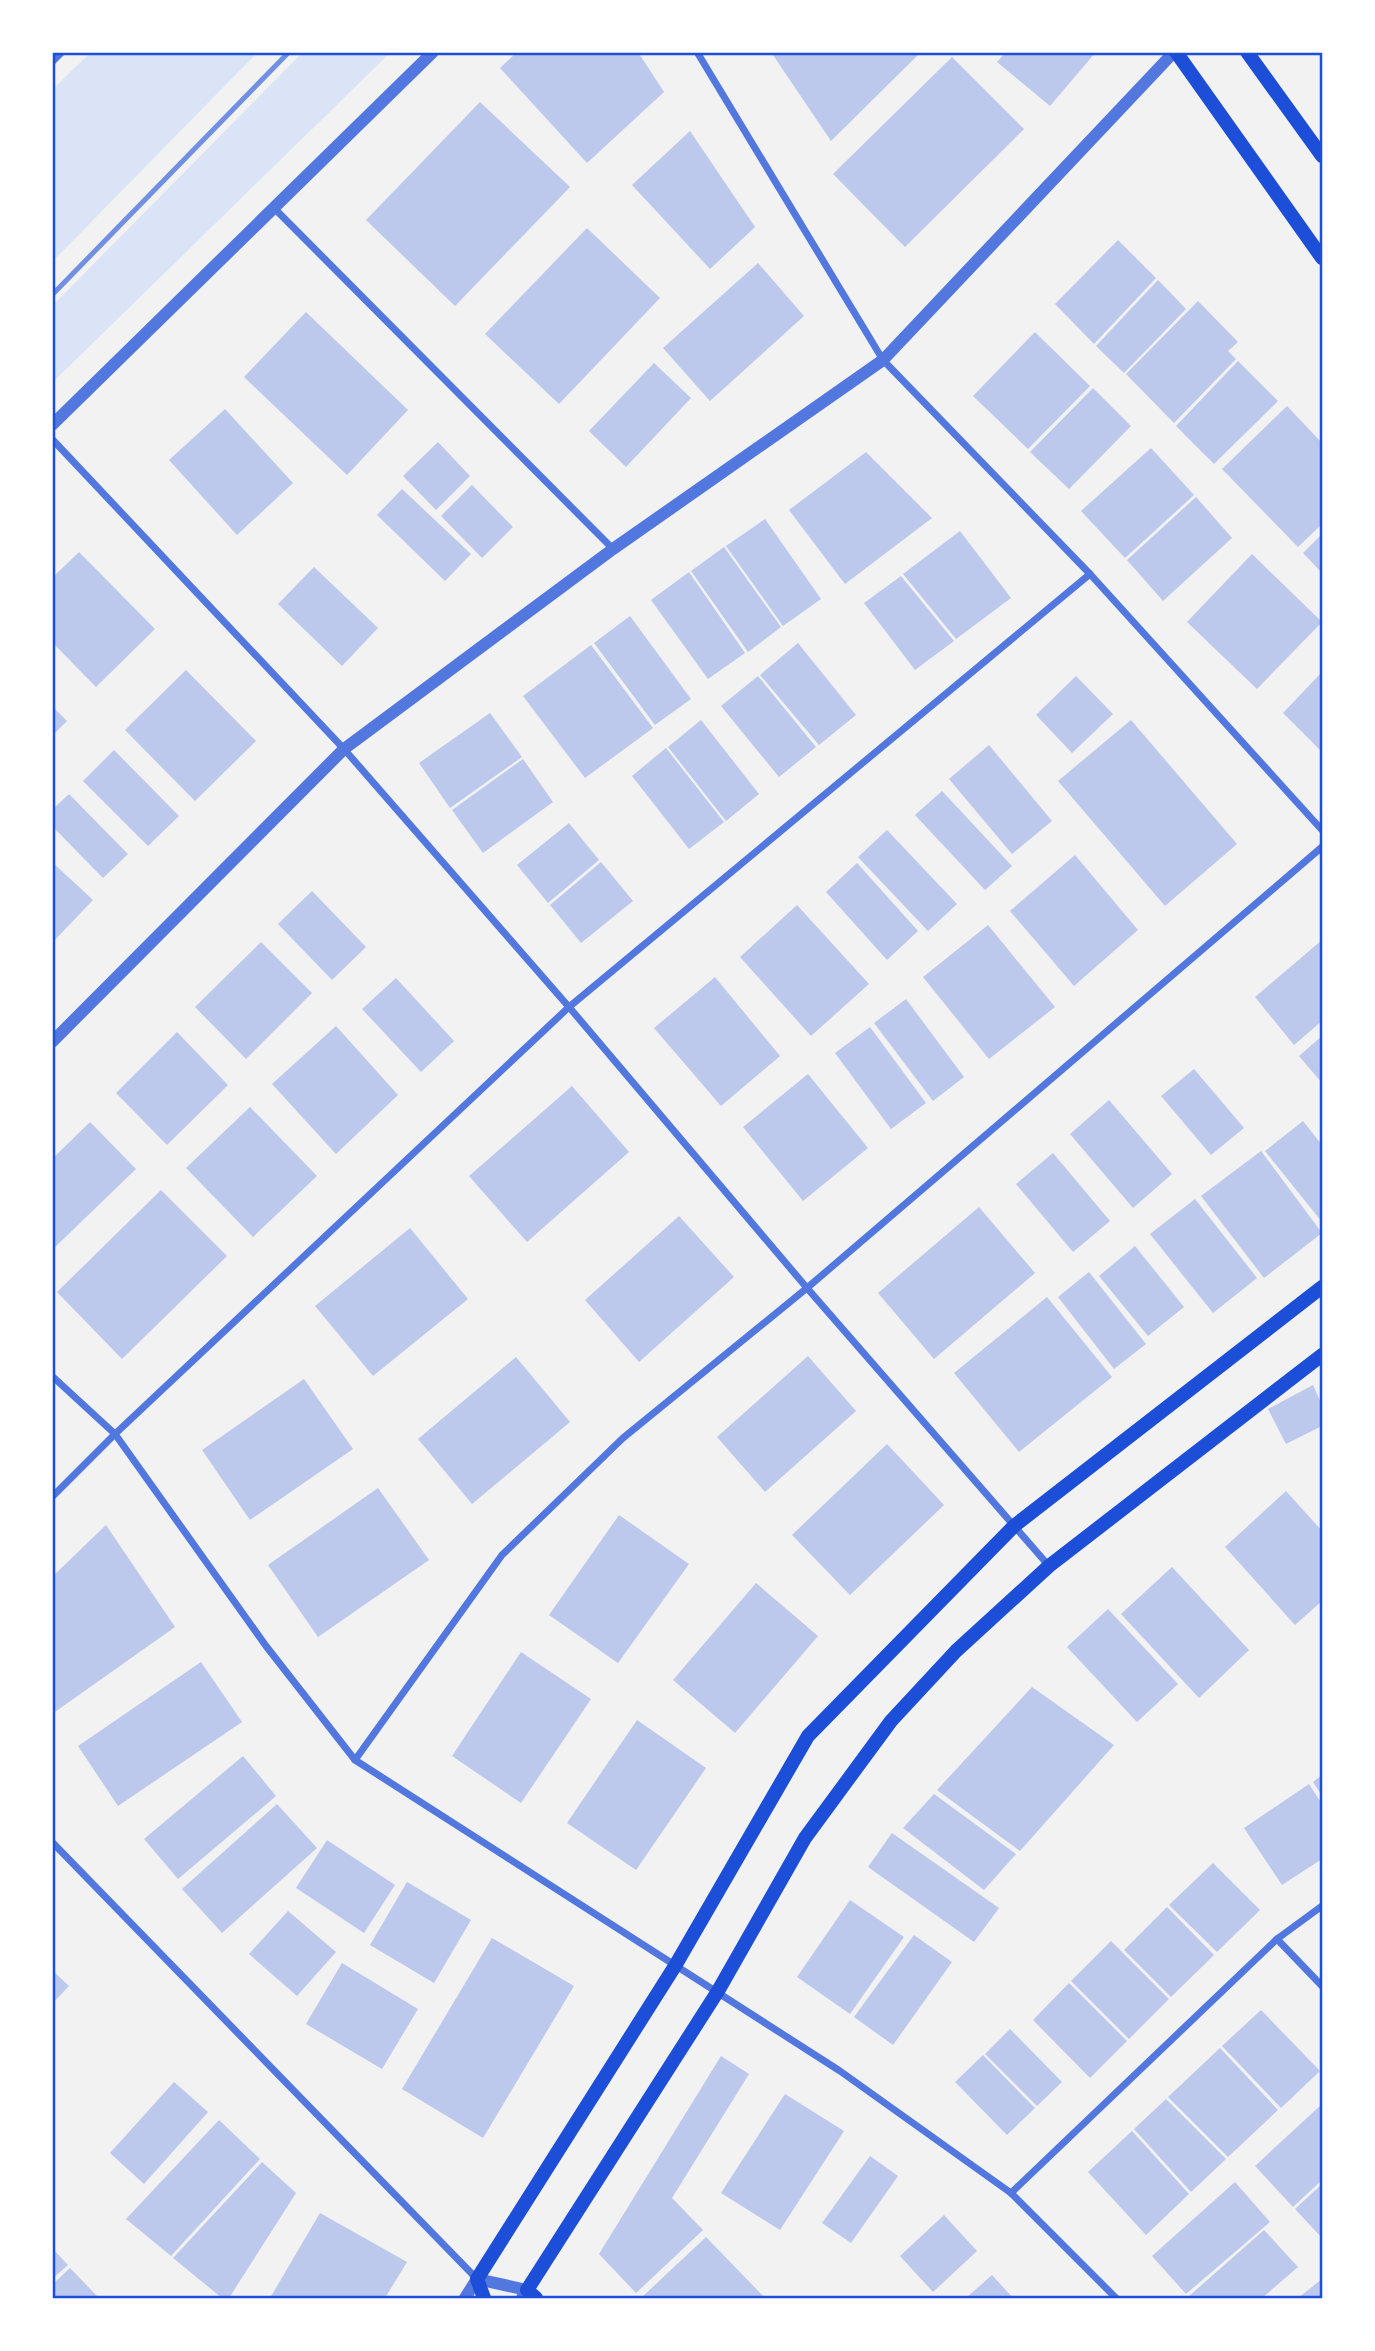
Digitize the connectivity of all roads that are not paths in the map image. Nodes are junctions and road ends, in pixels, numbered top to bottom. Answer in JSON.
{"nodes":[{"id":1,"x":62,"y":52,"type":"edge"},
{"id":2,"x":433,"y":52,"type":"edge"},
{"id":3,"x":697,"y":52,"type":"edge"},
{"id":4,"x":1175,"y":52,"type":"edge"},
{"id":5,"x":1247,"y":52,"type":"edge"},
{"id":6,"x":52,"y":62,"type":"edge"},
{"id":7,"x":1322,"y":156,"type":"edge"},
{"id":8,"x":275,"y":209,"type":"junction"},
{"id":9,"x":1322,"y":258,"type":"edge"},
{"id":10,"x":883,"y":360,"type":"junction"},
{"id":11,"x":52,"y":425,"type":"edge"},
{"id":12,"x":52,"y":439,"type":"edge"},
{"id":13,"x":613,"y":549,"type":"junction"},
{"id":14,"x":1090,"y":574,"type":"junction"},
{"id":15,"x":344,"y":749,"type":"junction"},
{"id":16,"x":1322,"y":830,"type":"edge"},
{"id":17,"x":1322,"y":847,"type":"edge"},
{"id":18,"x":569,"y":1007,"type":"junction"},
{"id":19,"x":52,"y":1042,"type":"edge"},
{"id":20,"x":1322,"y":1287,"type":"edge"},
{"id":21,"x":807,"y":1289,"type":"junction"},
{"id":22,"x":1322,"y":1357,"type":"edge"},
{"id":23,"x":52,"y":1376,"type":"edge"},
{"id":24,"x":116,"y":1434,"type":"junction"},
{"id":25,"x":52,"y":1497,"type":"edge"},
{"id":26,"x":1014,"y":1526,"type":"junction"},
{"id":27,"x":1049,"y":1566,"type":"junction"},
{"id":28,"x":355,"y":1760,"type":"junction"},
{"id":29,"x":52,"y":1842,"type":"edge"},
{"id":30,"x":1322,"y":1906,"type":"edge"},
{"id":31,"x":1277,"y":1939,"type":"junction"},
{"id":32,"x":675,"y":1966,"type":"junction"},
{"id":33,"x":1322,"y":1986,"type":"edge"},
{"id":34,"x":718,"y":1991,"type":"junction"},
{"id":35,"x":1011,"y":2193,"type":"junction"},
{"id":36,"x":477,"y":2279,"type":"junction"},
{"id":37,"x":529,"y":2296,"type":"edge"},
{"id":38,"x":465,"y":2298,"type":"edge"},
{"id":39,"x":484,"y":2298,"type":"edge"},
{"id":40,"x":1116,"y":2298,"type":"edge"}],
"edges":[{"from":1,"to":6,"type":"street"},
{"from":2,"to":8,"type":"street"},
{"from":3,"to":10,"type":"street"},
{"from":4,"to":9,"type":"main road"},
{"from":4,"to":10,"type":"street"},
{"from":5,"to":7,"type":"main road"},
{"from":8,"to":11,"type":"street"},
{"from":8,"to":13,"type":"street"},
{"from":10,"to":13,"type":"street"},
{"from":10,"to":14,"type":"street"},
{"from":12,"to":15,"type":"street"},
{"from":13,"to":15,"type":"street"},
{"from":14,"to":16,"type":"street"},
{"from":14,"to":18,"type":"street"},
{"from":15,"to":18,"type":"street"},
{"from":15,"to":19,"type":"street"},
{"from":17,"to":21,"type":"street"},
{"from":18,"to":21,"type":"street"},
{"from":18,"to":24,"type":"street"},
{"from":20,"to":26,"type":"main road"},
{"from":21,"to":26,"type":"street"},
{"from":21,"to":28,"type":"street"},
{"from":22,"to":27,"type":"main road"},
{"from":23,"to":24,"type":"street"},
{"from":24,"to":25,"type":"street"},
{"from":24,"to":28,"type":"street"},
{"from":26,"to":27,"type":"street"},
{"from":26,"to":32,"type":"main road"},
{"from":27,"to":34,"type":"main road"},
{"from":28,"to":32,"type":"street"},
{"from":29,"to":36,"type":"street"},
{"from":30,"to":31,"type":"street"},
{"from":31,"to":33,"type":"street"},
{"from":31,"to":35,"type":"street"},
{"from":32,"to":34,"type":"street"},
{"from":32,"to":36,"type":"main road"},
{"from":34,"to":35,"type":"street"},
{"from":34,"to":37,"type":"main road"},
{"from":35,"to":40,"type":"street"},
{"from":36,"to":37,"type":"street"},
{"from":36,"to":38,"type":"street"},
{"from":36,"to":39,"type":"main road"}]}
